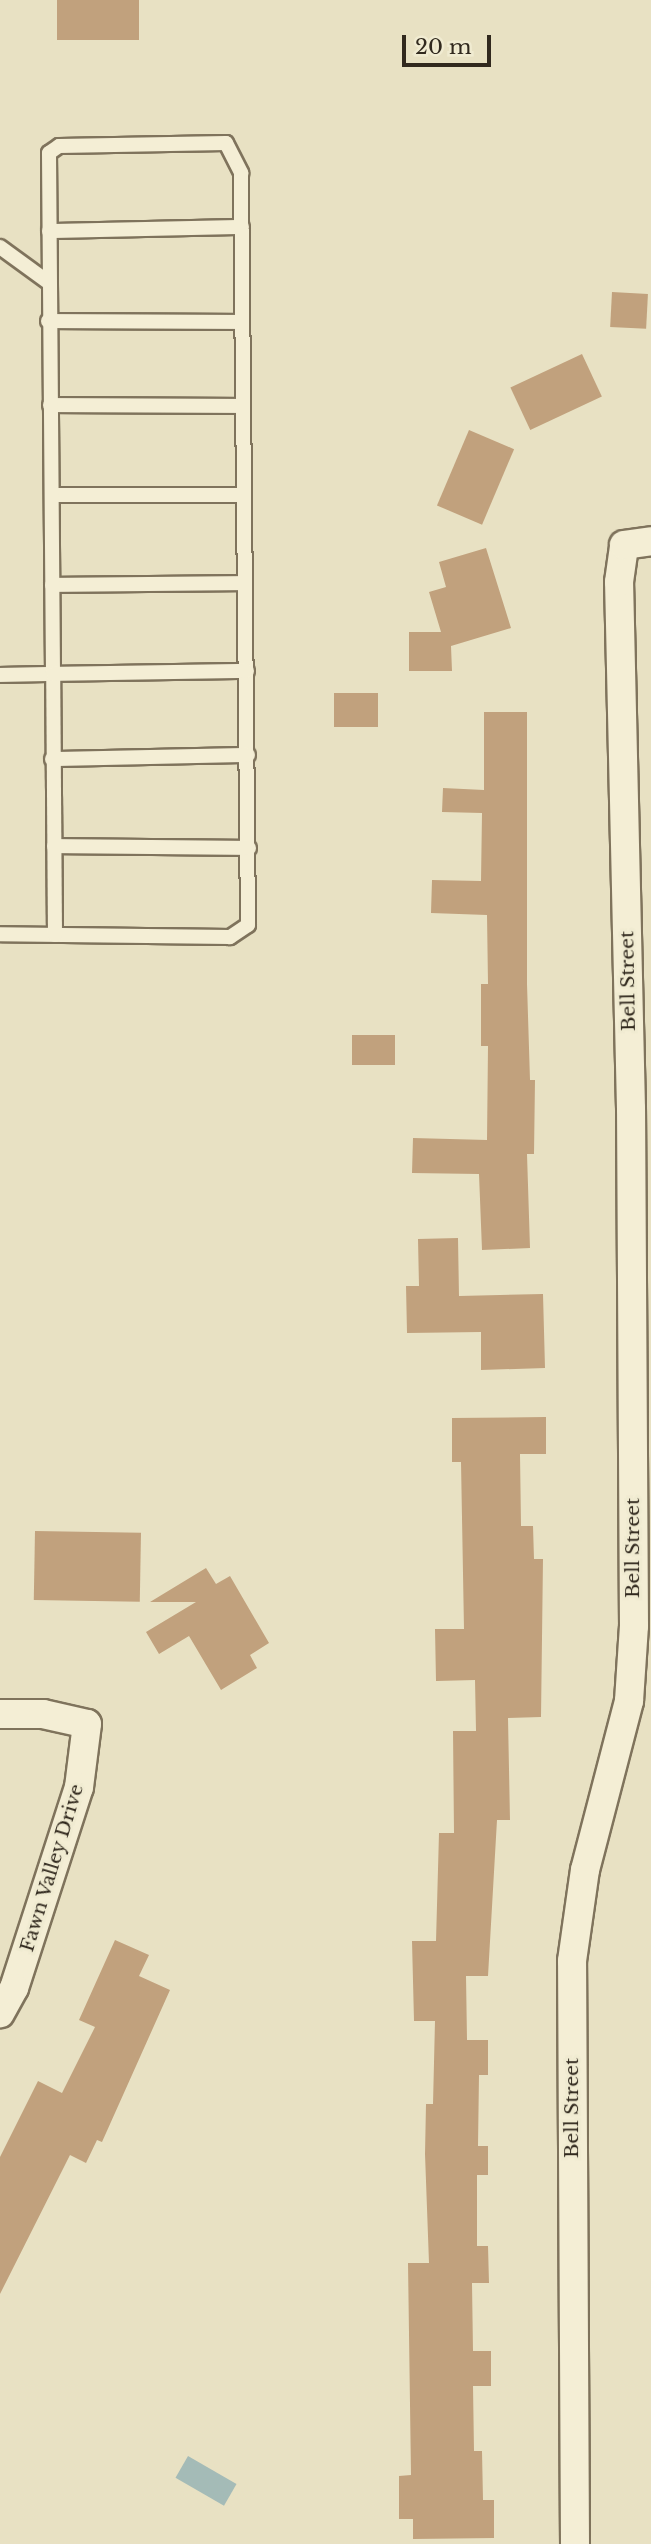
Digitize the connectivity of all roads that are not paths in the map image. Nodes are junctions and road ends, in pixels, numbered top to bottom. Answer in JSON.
{"nodes":[{"id":1,"x":242,"y":228,"type":"junction"},
{"id":2,"x":49,"y":231,"type":"junction"},
{"id":3,"x":0,"y":247,"type":"edge"},
{"id":4,"x":48,"y":282,"type":"junction"},
{"id":5,"x":48,"y":321,"type":"junction"},
{"id":6,"x":242,"y":322,"type":"junction"},
{"id":7,"x":50,"y":405,"type":"junction"},
{"id":8,"x":243,"y":406,"type":"junction"},
{"id":9,"x":52,"y":495,"type":"junction"},
{"id":10,"x":244,"y":495,"type":"junction"},
{"id":11,"x":638,"y":543,"type":"edge"},
{"id":12,"x":245,"y":583,"type":"junction"},
{"id":13,"x":52,"y":585,"type":"junction"},
{"id":14,"x":247,"y":671,"type":"junction"},
{"id":15,"x":54,"y":674,"type":"junction"},
{"id":16,"x":0,"y":675,"type":"edge"},
{"id":17,"x":248,"y":755,"type":"junction"},
{"id":18,"x":52,"y":759,"type":"junction"},
{"id":19,"x":54,"y":846,"type":"junction"},
{"id":20,"x":249,"y":848,"type":"junction"},
{"id":21,"x":0,"y":934,"type":"edge"},
{"id":22,"x":55,"y":935,"type":"junction"},
{"id":23,"x":641,"y":1109,"type":"edge"},
{"id":24,"x":642,"y":1626,"type":"edge"},
{"id":25,"x":0,"y":1714,"type":"edge"},
{"id":26,"x":0,"y":2013,"type":"edge"},
{"id":27,"x":575,"y":2544,"type":"edge"}],
"edges":[{"from":1,"to":2,"type":"lane"},
{"from":1,"to":2,"type":"lane"},
{"from":1,"to":6,"type":"lane"},
{"from":2,"to":4,"type":"lane"},
{"from":3,"to":4,"type":"lane"},
{"from":4,"to":5,"type":"lane"},
{"from":5,"to":6,"type":"lane"},
{"from":5,"to":7,"type":"lane"},
{"from":6,"to":8,"type":"lane"},
{"from":7,"to":8,"type":"lane"},
{"from":7,"to":9,"type":"lane"},
{"from":8,"to":10,"type":"lane"},
{"from":9,"to":10,"type":"lane"},
{"from":9,"to":13,"type":"lane"},
{"from":10,"to":12,"type":"lane"},
{"from":11,"to":23,"type":"street","name":"Bell Street"},
{"from":12,"to":13,"type":"lane"},
{"from":12,"to":14,"type":"lane"},
{"from":13,"to":15,"type":"lane"},
{"from":14,"to":15,"type":"lane"},
{"from":14,"to":17,"type":"lane"},
{"from":15,"to":16,"type":"lane"},
{"from":15,"to":18,"type":"lane"},
{"from":17,"to":18,"type":"lane"},
{"from":17,"to":20,"type":"lane"},
{"from":18,"to":19,"type":"lane"},
{"from":19,"to":20,"type":"lane"},
{"from":19,"to":22,"type":"lane"},
{"from":20,"to":22,"type":"lane"},
{"from":21,"to":22,"type":"lane"},
{"from":23,"to":24,"type":"street","name":"Bell Street"},
{"from":24,"to":27,"type":"street","name":"Bell Street"},
{"from":25,"to":26,"type":"street","name":"Fawn Valley Drive"}]}
